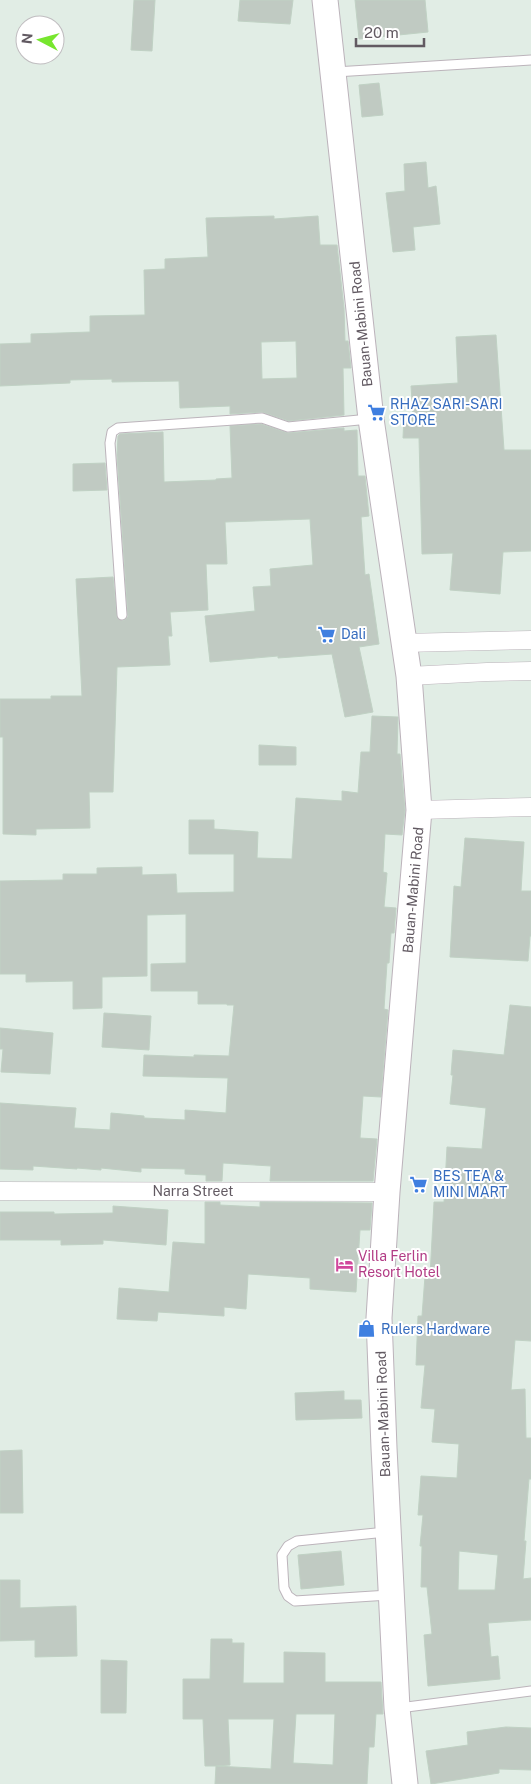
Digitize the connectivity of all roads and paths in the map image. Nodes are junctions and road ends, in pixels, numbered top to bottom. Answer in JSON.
{"nodes":[{"id":1,"x":324,"y":0,"type":"edge"},
{"id":2,"x":531,"y":60,"type":"edge"},
{"id":3,"x":333,"y":72,"type":"junction"},
{"id":4,"x":372,"y":419,"type":"junction"},
{"id":5,"x":122,"y":615,"type":"dead end"},
{"id":6,"x":531,"y":640,"type":"edge"},
{"id":7,"x":403,"y":643,"type":"junction"},
{"id":8,"x":531,"y":671,"type":"edge"},
{"id":9,"x":408,"y":676,"type":"junction"},
{"id":10,"x":531,"y":807,"type":"edge"},
{"id":11,"x":419,"y":810,"type":"junction"},
{"id":12,"x":0,"y":1190,"type":"edge"},
{"id":13,"x":387,"y":1192,"type":"junction"},
{"id":14,"x":388,"y":1532,"type":"junction"},
{"id":15,"x":392,"y":1594,"type":"junction"},
{"id":16,"x":531,"y":1691,"type":"edge"},
{"id":17,"x":397,"y":1708,"type":"junction"},
{"id":18,"x":405,"y":1784,"type":"edge"}],
"edges":[{"from":1,"to":3,"type":"main road","name":"Bauan-Mabini Road"},
{"from":2,"to":3,"type":"lane"},
{"from":3,"to":4,"type":"main road","name":"Bauan-Mabini Road"},
{"from":4,"to":5,"type":"lane"},
{"from":4,"to":7,"type":"main road","name":"Bauan-Mabini Road"},
{"from":6,"to":7,"type":"street"},
{"from":7,"to":9,"type":"main road","name":"Bauan-Mabini Road"},
{"from":8,"to":9,"type":"street"},
{"from":9,"to":11,"type":"main road","name":"Bauan-Mabini Road"},
{"from":10,"to":11,"type":"street"},
{"from":11,"to":13,"type":"main road","name":"Bauan-Mabini Road"},
{"from":12,"to":13,"type":"street","name":"Narra Street"},
{"from":13,"to":14,"type":"main road","name":"Bauan-Mabini Road"},
{"from":14,"to":15,"type":"main road","name":"Bauan-Mabini Road"},
{"from":14,"to":15,"type":"lane"},
{"from":15,"to":17,"type":"main road","name":"Bauan-Mabini Road"},
{"from":16,"to":17,"type":"lane"},
{"from":17,"to":18,"type":"main road","name":"Bauan-Mabini Road"}]}
